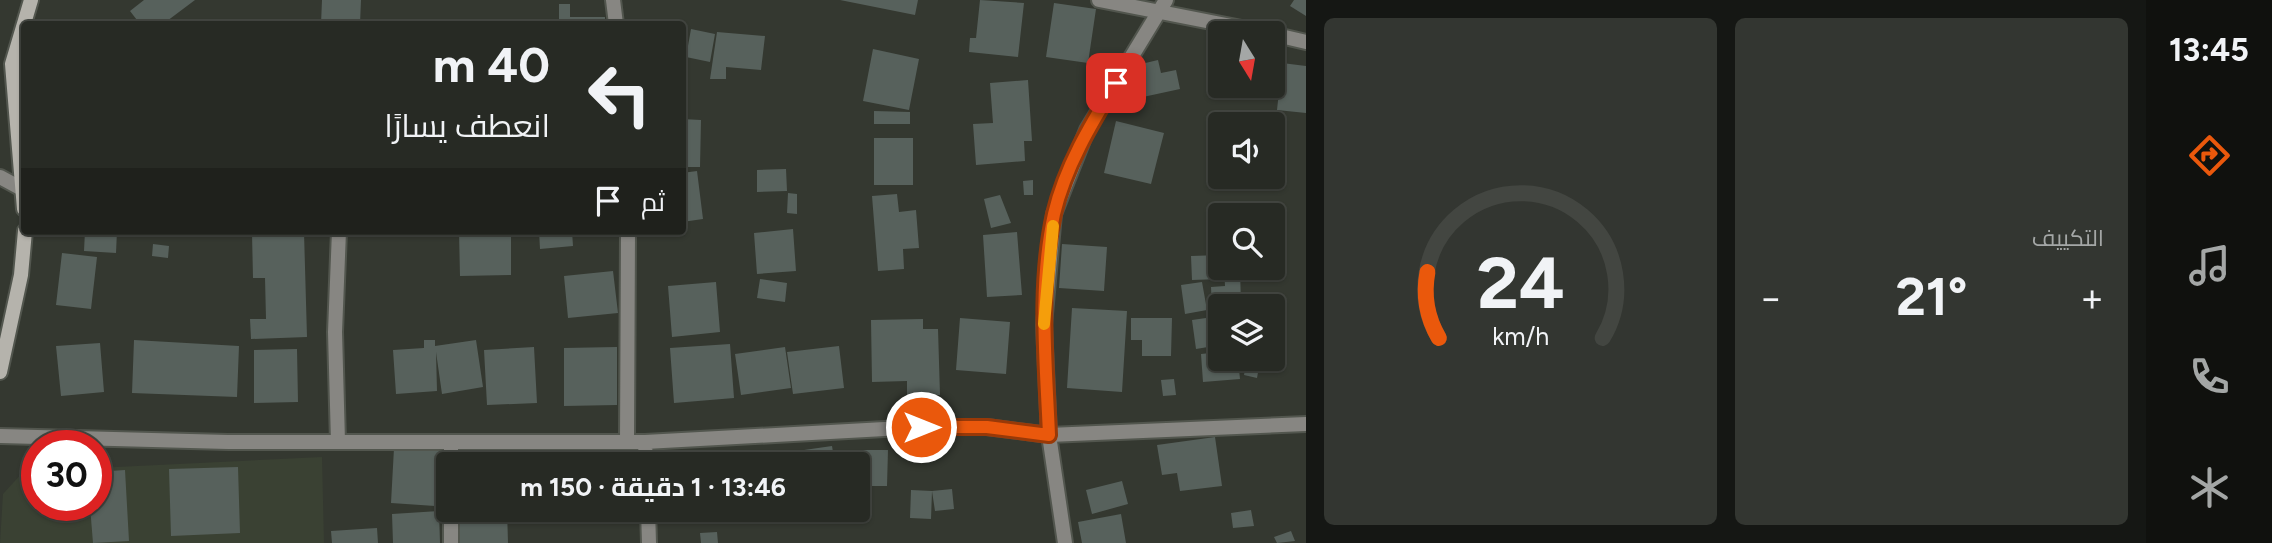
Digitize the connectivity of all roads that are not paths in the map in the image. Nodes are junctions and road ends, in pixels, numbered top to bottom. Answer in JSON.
{"nodes":[{"id":1,"x":31,"y":0,"type":"edge"},
{"id":2,"x":613,"y":0,"type":"edge"},
{"id":3,"x":1099,"y":0,"type":"edge"},
{"id":4,"x":1162,"y":6,"type":"edge"},
{"id":5,"x":25,"y":21,"type":"edge"},
{"id":6,"x":616,"y":21,"type":"edge"},
{"id":7,"x":1220,"y":21,"type":"edge"},
{"id":8,"x":21,"y":34,"type":"edge"},
{"id":9,"x":1285,"y":37,"type":"edge"},
{"id":10,"x":1306,"y":42,"type":"edge"},
{"id":11,"x":21,"y":168,"type":"edge"},
{"id":12,"x":0,"y":177,"type":"edge"},
{"id":13,"x":21,"y":188,"type":"edge"},
{"id":14,"x":25,"y":235,"type":"edge"},
{"id":15,"x":339,"y":235,"type":"edge"},
{"id":16,"x":628,"y":235,"type":"edge"},
{"id":17,"x":0,"y":372,"type":"edge"},
{"id":18,"x":1306,"y":424,"type":"edge"},
{"id":19,"x":1049,"y":435,"type":"junction"},
{"id":20,"x":0,"y":436,"type":"edge"},
{"id":21,"x":338,"y":442,"type":"junction"},
{"id":22,"x":451,"y":442,"type":"junction"},
{"id":23,"x":627,"y":442,"type":"junction"},
{"id":24,"x":645,"y":442,"type":"junction"},
{"id":25,"x":451,"y":452,"type":"edge"},
{"id":26,"x":645,"y":452,"type":"edge"},
{"id":27,"x":451,"y":522,"type":"edge"},
{"id":28,"x":648,"y":522,"type":"edge"},
{"id":29,"x":451,"y":543,"type":"edge"},
{"id":30,"x":649,"y":543,"type":"edge"},
{"id":31,"x":1065,"y":543,"type":"edge"}],
"edges":[{"from":1,"to":5,"type":"street"},
{"from":2,"to":6,"type":"street"},
{"from":3,"to":4,"type":"street"},
{"from":4,"to":7,"type":"street"},
{"from":4,"to":19,"type":"street"},
{"from":8,"to":11,"type":"street"},
{"from":9,"to":10,"type":"street"},
{"from":12,"to":13,"type":"street"},
{"from":14,"to":17,"type":"street"},
{"from":15,"to":21,"type":"street"},
{"from":16,"to":23,"type":"street"},
{"from":18,"to":19,"type":"street"},
{"from":19,"to":24,"type":"street"},
{"from":19,"to":31,"type":"street"},
{"from":20,"to":21,"type":"street"},
{"from":21,"to":22,"type":"street"},
{"from":22,"to":23,"type":"street"},
{"from":22,"to":25,"type":"street"},
{"from":23,"to":24,"type":"street"},
{"from":24,"to":26,"type":"street"},
{"from":27,"to":29,"type":"street"},
{"from":28,"to":30,"type":"street"}]}
